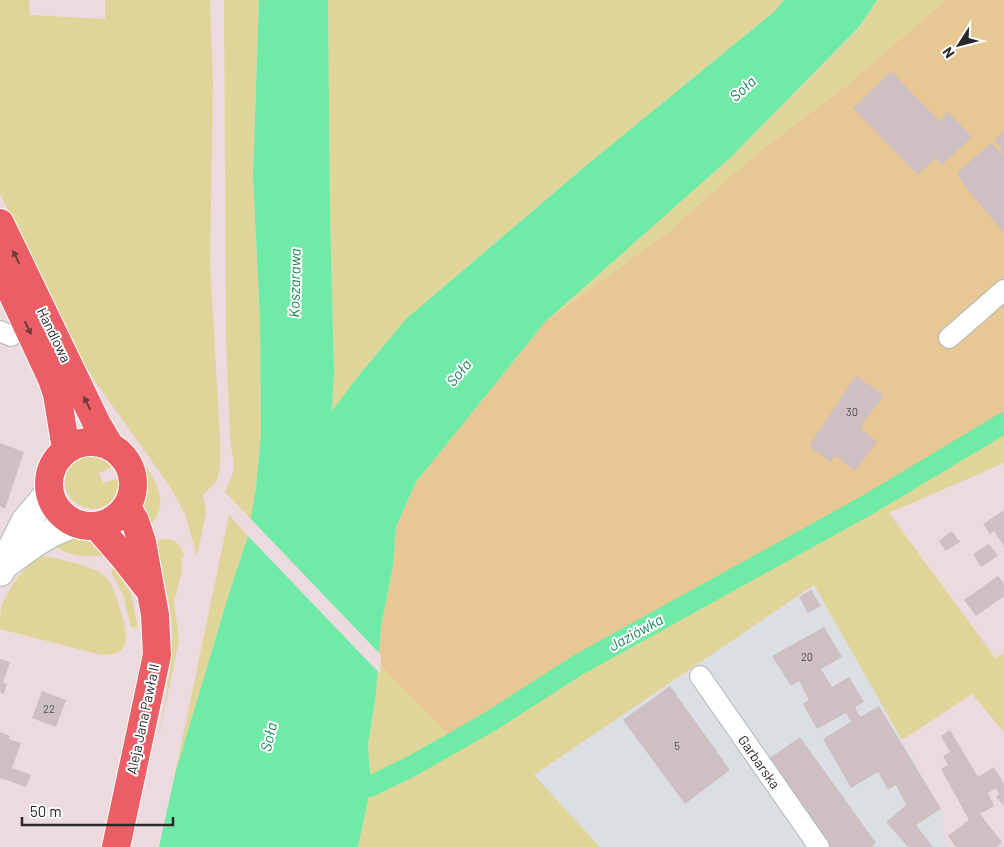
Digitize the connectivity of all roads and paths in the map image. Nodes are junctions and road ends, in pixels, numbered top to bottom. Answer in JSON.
{"nodes":[{"id":1,"x":0,"y":223,"type":"edge"},
{"id":2,"x":0,"y":267,"type":"edge"},
{"id":3,"x":1004,"y":290,"type":"edge"},
{"id":4,"x":949,"y":338,"type":"dead end"},
{"id":5,"x":110,"y":446,"type":"junction"},
{"id":6,"x":66,"y":449,"type":"junction"},
{"id":7,"x":49,"y":493,"type":"junction"},
{"id":8,"x":127,"y":507,"type":"junction"},
{"id":9,"x":86,"y":525,"type":"junction"},
{"id":10,"x":1,"y":570,"type":"edge"},
{"id":11,"x":150,"y":591,"type":"junction"},
{"id":12,"x":700,"y":676,"type":"dead end"},
{"id":13,"x":116,"y":847,"type":"edge"},
{"id":14,"x":819,"y":847,"type":"edge"}],
"edges":[{"from":5,"to":1,"type":"main road","name":"Handlowa","one_way":true},
{"from":2,"to":6,"type":"main road","name":"Handlowa","one_way":true},
{"from":3,"to":4,"type":"street"},
{"from":5,"to":6,"type":"main road"},
{"from":5,"to":8,"type":"main road"},
{"from":6,"to":7,"type":"main road"},
{"from":7,"to":9,"type":"main road"},
{"from":7,"to":10,"type":"street"},
{"from":8,"to":9,"type":"main road"},
{"from":8,"to":11,"type":"main road","name":"Aleja Jana Pawła II"},
{"from":9,"to":10,"type":"street"},
{"from":9,"to":11,"type":"main road","name":"Aleja Jana Pawła II"},
{"from":11,"to":13,"type":"main road","name":"Aleja Jana Pawła II"},
{"from":12,"to":14,"type":"street","name":"Garbarska"}]}
